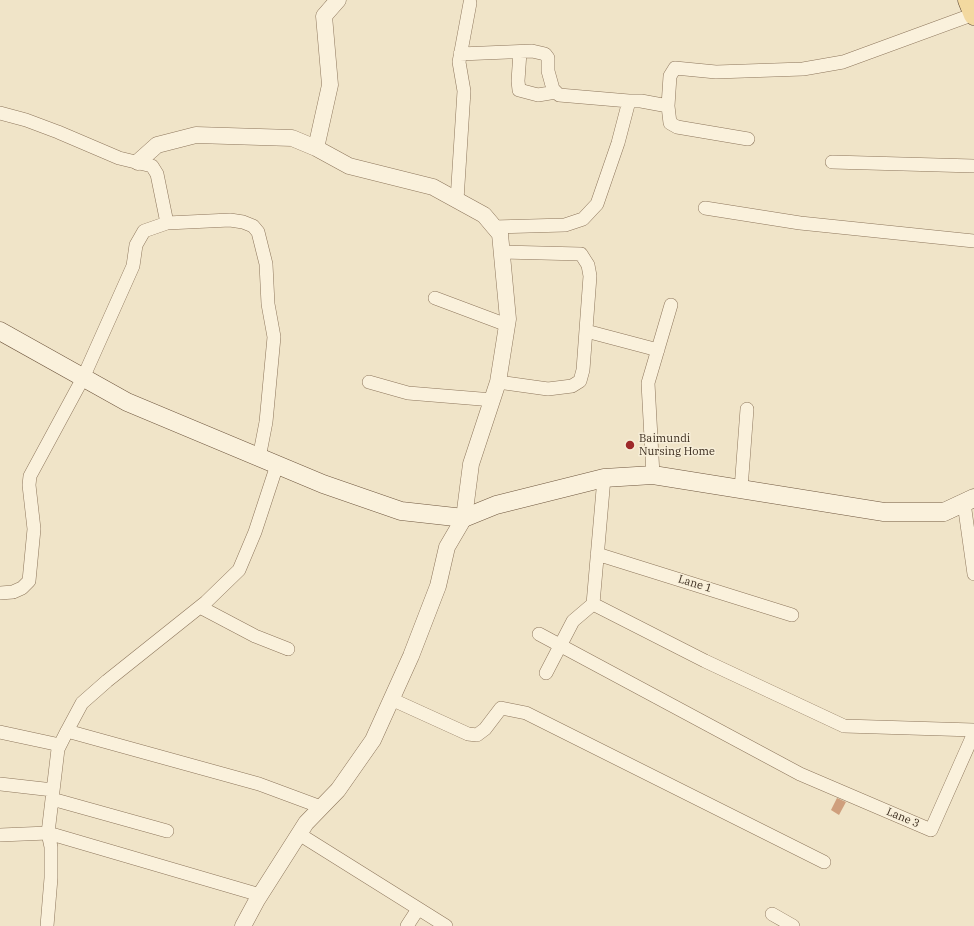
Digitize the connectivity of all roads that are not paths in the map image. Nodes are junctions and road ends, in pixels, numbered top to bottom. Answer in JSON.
{"nodes":[{"id":1,"x":338,"y":0,"type":"edge"},
{"id":2,"x":968,"y":0,"type":"edge"},
{"id":3,"x":470,"y":3,"type":"dead end"},
{"id":4,"x":974,"y":14,"type":"edge"},
{"id":5,"x":520,"y":52,"type":"junction"},
{"id":6,"x":460,"y":54,"type":"junction"},
{"id":7,"x":556,"y":92,"type":"junction"},
{"id":8,"x":629,"y":101,"type":"junction"},
{"id":9,"x":668,"y":106,"type":"junction"},
{"id":10,"x":0,"y":113,"type":"edge"},
{"id":11,"x":748,"y":140,"type":"dead end"},
{"id":12,"x":316,"y":148,"type":"junction"},
{"id":13,"x":138,"y":162,"type":"junction"},
{"id":14,"x":832,"y":162,"type":"dead end"},
{"id":15,"x":974,"y":166,"type":"edge"},
{"id":16,"x":457,"y":200,"type":"junction"},
{"id":17,"x":705,"y":208,"type":"dead end"},
{"id":18,"x":167,"y":223,"type":"junction"},
{"id":19,"x":494,"y":227,"type":"junction"},
{"id":20,"x":974,"y":241,"type":"edge"},
{"id":21,"x":502,"y":252,"type":"junction"},
{"id":22,"x":435,"y":298,"type":"dead end"},
{"id":23,"x":671,"y":305,"type":"dead end"},
{"id":24,"x":507,"y":325,"type":"junction"},
{"id":25,"x":0,"y":331,"type":"edge"},
{"id":26,"x":586,"y":331,"type":"junction"},
{"id":27,"x":658,"y":350,"type":"junction"},
{"id":28,"x":83,"y":378,"type":"junction"},
{"id":29,"x":369,"y":382,"type":"dead end"},
{"id":30,"x":498,"y":382,"type":"junction"},
{"id":31,"x":493,"y":400,"type":"junction"},
{"id":32,"x":747,"y":409,"type":"dead end"},
{"id":33,"x":259,"y":458,"type":"junction"},
{"id":34,"x":277,"y":465,"type":"junction"},
{"id":35,"x":652,"y":475,"type":"junction"},
{"id":36,"x":604,"y":478,"type":"junction"},
{"id":37,"x":740,"y":489,"type":"junction"},
{"id":38,"x":969,"y":501,"type":"edge"},
{"id":39,"x":464,"y":518,"type":"junction"},
{"id":40,"x":597,"y":554,"type":"junction"},
{"id":41,"x":974,"y":574,"type":"edge"},
{"id":42,"x":0,"y":593,"type":"edge"},
{"id":43,"x":593,"y":604,"type":"junction"},
{"id":44,"x":200,"y":607,"type":"junction"},
{"id":45,"x":792,"y":615,"type":"dead end"},
{"id":46,"x":539,"y":634,"type":"dead end"},
{"id":47,"x":561,"y":645,"type":"junction"},
{"id":48,"x":288,"y":649,"type":"dead end"},
{"id":49,"x":546,"y":673,"type":"dead end"},
{"id":50,"x":392,"y":699,"type":"junction"},
{"id":51,"x":974,"y":730,"type":"edge"},
{"id":52,"x":67,"y":731,"type":"junction"},
{"id":53,"x":0,"y":732,"type":"edge"},
{"id":54,"x":974,"y":733,"type":"edge"},
{"id":55,"x":60,"y":745,"type":"junction"},
{"id":56,"x":0,"y":784,"type":"edge"},
{"id":57,"x":53,"y":794,"type":"junction"},
{"id":58,"x":321,"y":807,"type":"junction"},
{"id":59,"x":166,"y":831,"type":"dead end"},
{"id":60,"x":48,"y":833,"type":"junction"},
{"id":61,"x":299,"y":834,"type":"junction"},
{"id":62,"x":0,"y":835,"type":"edge"},
{"id":63,"x":824,"y":862,"type":"dead end"},
{"id":64,"x":260,"y":895,"type":"junction"},
{"id":65,"x":418,"y":909,"type":"junction"},
{"id":66,"x":772,"y":914,"type":"dead end"},
{"id":67,"x":46,"y":926,"type":"edge"},
{"id":68,"x":243,"y":926,"type":"edge"},
{"id":69,"x":407,"y":926,"type":"edge"},
{"id":70,"x":446,"y":926,"type":"edge"},
{"id":71,"x":793,"y":926,"type":"edge"}],
"edges":[{"from":1,"to":12,"type":"street"},
{"from":2,"to":4,"type":"main road"},
{"from":3,"to":6,"type":"street"},
{"from":4,"to":9,"type":"street"},
{"from":5,"to":6,"type":"street"},
{"from":5,"to":7,"type":"street"},
{"from":5,"to":7,"type":"street"},
{"from":6,"to":16,"type":"street"},
{"from":7,"to":8,"type":"street"},
{"from":8,"to":9,"type":"street"},
{"from":8,"to":19,"type":"street"},
{"from":9,"to":11,"type":"street"},
{"from":10,"to":13,"type":"street"},
{"from":12,"to":13,"type":"street"},
{"from":12,"to":16,"type":"street"},
{"from":13,"to":18,"type":"street"},
{"from":14,"to":15,"type":"street"},
{"from":16,"to":19,"type":"street"},
{"from":17,"to":20,"type":"street"},
{"from":18,"to":28,"type":"street"},
{"from":18,"to":33,"type":"street"},
{"from":19,"to":21,"type":"street"},
{"from":21,"to":24,"type":"street"},
{"from":21,"to":26,"type":"street"},
{"from":22,"to":24,"type":"street"},
{"from":23,"to":27,"type":"street"},
{"from":24,"to":30,"type":"street"},
{"from":25,"to":28,"type":"main road"},
{"from":26,"to":27,"type":"street"},
{"from":26,"to":30,"type":"street"},
{"from":27,"to":35,"type":"street"},
{"from":28,"to":33,"type":"main road"},
{"from":28,"to":42,"type":"street"},
{"from":29,"to":31,"type":"street"},
{"from":30,"to":31,"type":"street"},
{"from":31,"to":39,"type":"street"},
{"from":32,"to":37,"type":"street"},
{"from":33,"to":34,"type":"main road"},
{"from":34,"to":39,"type":"main road"},
{"from":34,"to":44,"type":"street"},
{"from":35,"to":36,"type":"main road"},
{"from":35,"to":37,"type":"main road"},
{"from":36,"to":39,"type":"main road"},
{"from":36,"to":40,"type":"street"},
{"from":37,"to":38,"type":"main road"},
{"from":38,"to":41,"type":"street"},
{"from":39,"to":50,"type":"street"},
{"from":40,"to":43,"type":"street"},
{"from":40,"to":45,"type":"street","name":"Lane 1"},
{"from":43,"to":47,"type":"street"},
{"from":43,"to":51,"type":"street"},
{"from":44,"to":48,"type":"street"},
{"from":44,"to":52,"type":"street"},
{"from":46,"to":47,"type":"street"},
{"from":47,"to":49,"type":"street"},
{"from":47,"to":54,"type":"street","name":"Lane 3"},
{"from":50,"to":58,"type":"street"},
{"from":50,"to":63,"type":"street"},
{"from":52,"to":55,"type":"street"},
{"from":52,"to":58,"type":"street"},
{"from":53,"to":55,"type":"street"},
{"from":55,"to":57,"type":"street"},
{"from":56,"to":57,"type":"street"},
{"from":57,"to":59,"type":"street"},
{"from":57,"to":60,"type":"street"},
{"from":58,"to":61,"type":"street"},
{"from":60,"to":62,"type":"street"},
{"from":60,"to":64,"type":"street"},
{"from":60,"to":67,"type":"street"},
{"from":61,"to":64,"type":"street"},
{"from":61,"to":65,"type":"street"},
{"from":64,"to":68,"type":"street"},
{"from":65,"to":69,"type":"street"},
{"from":65,"to":70,"type":"street"},
{"from":66,"to":71,"type":"street"}]}
